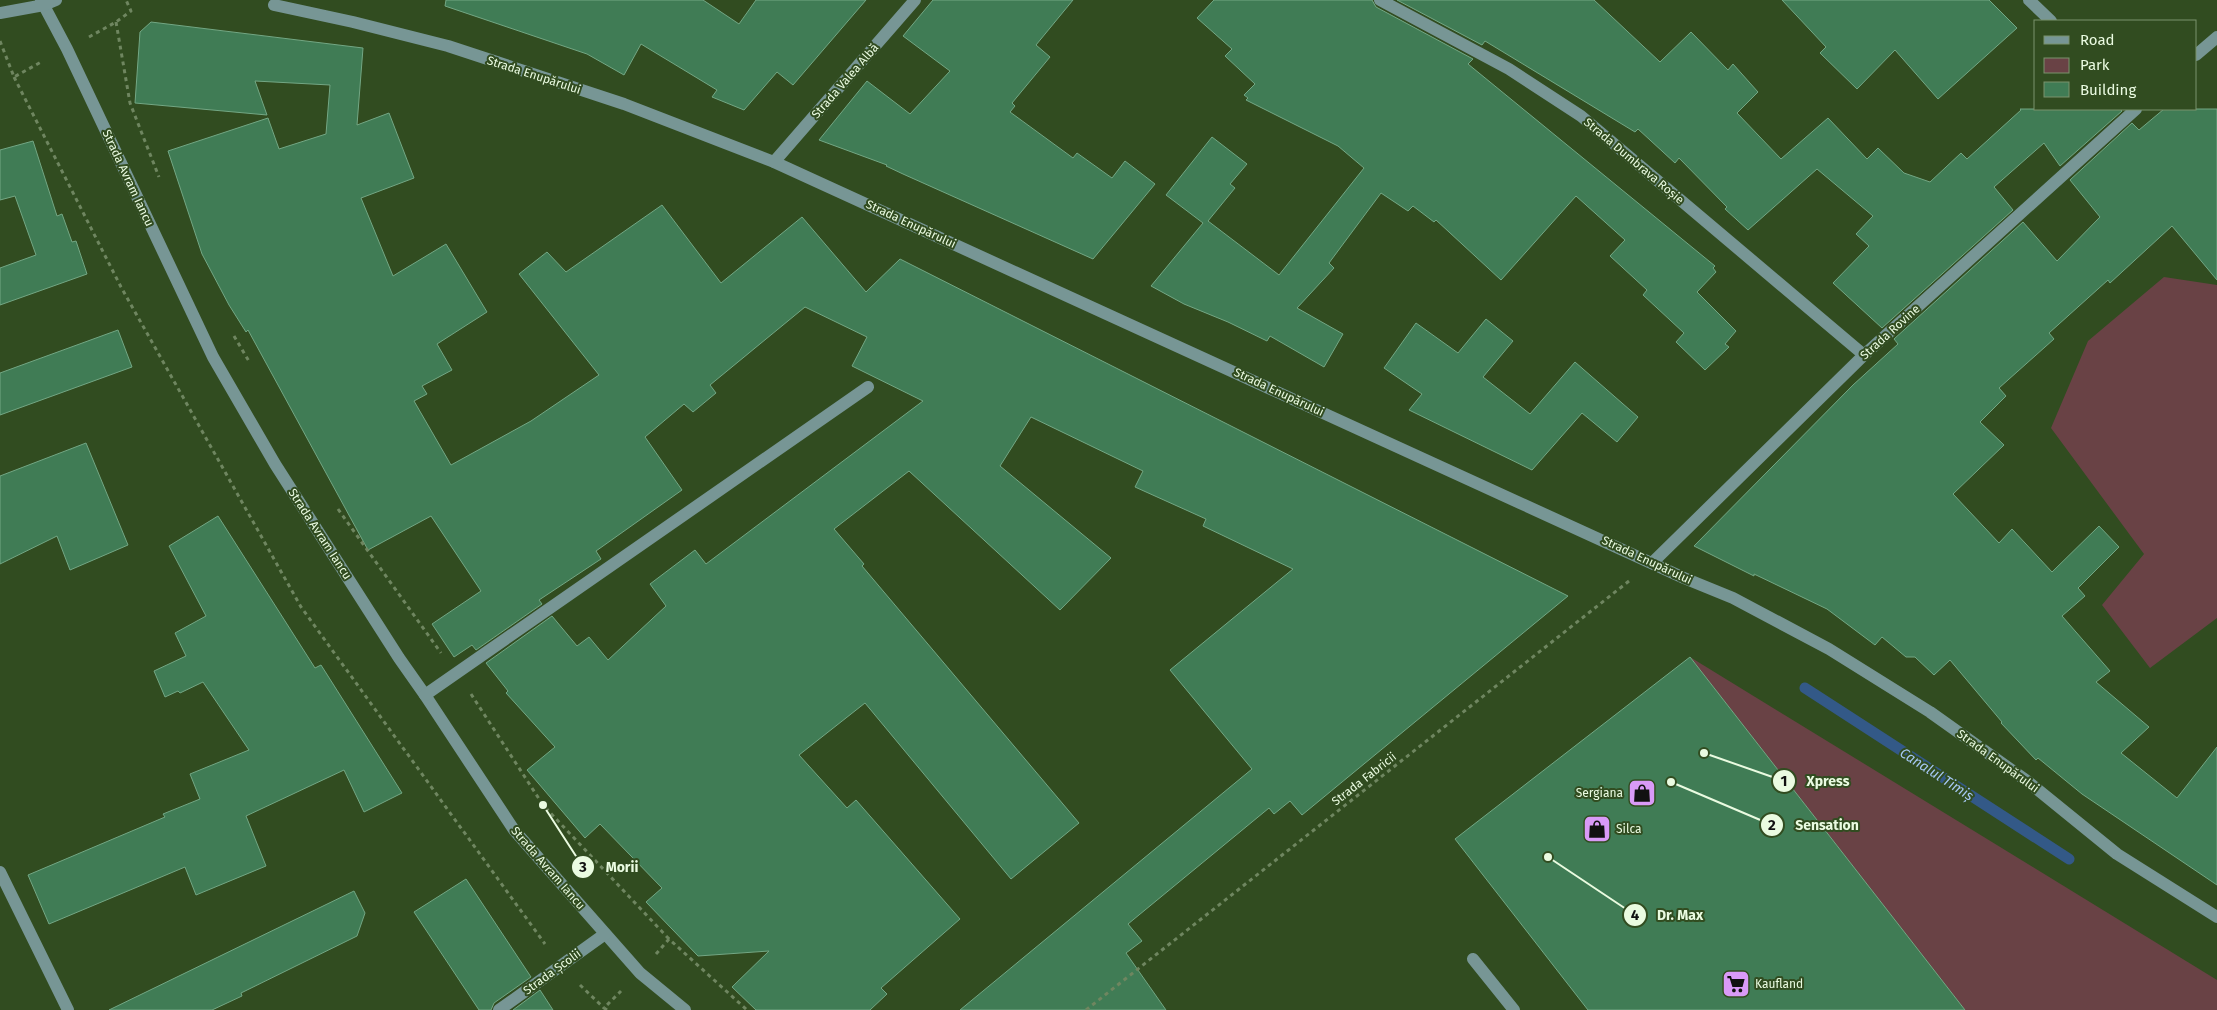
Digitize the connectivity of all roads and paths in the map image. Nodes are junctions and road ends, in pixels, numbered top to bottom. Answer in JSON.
{"nodes":[{"id":1,"x":56,"y":0,"type":"edge"},
{"id":2,"x":126,"y":0,"type":"edge"},
{"id":3,"x":915,"y":0,"type":"edge"},
{"id":4,"x":1380,"y":0,"type":"edge"},
{"id":5,"x":2028,"y":0,"type":"edge"},
{"id":6,"x":42,"y":2,"type":"edge"},
{"id":7,"x":274,"y":5,"type":"dead end"},
{"id":8,"x":0,"y":13,"type":"edge"},
{"id":9,"x":2050,"y":20,"type":"edge"},
{"id":10,"x":2217,"y":36,"type":"edge"},
{"id":11,"x":2197,"y":54,"type":"edge"},
{"id":12,"x":14,"y":77,"type":"dead end"},
{"id":13,"x":2135,"y":110,"type":"edge"},
{"id":14,"x":774,"y":162,"type":"junction"},
{"id":15,"x":162,"y":184,"type":"dead end"},
{"id":16,"x":233,"y":334,"type":"dead end"},
{"id":17,"x":1864,"y":355,"type":"junction"},
{"id":18,"x":252,"y":368,"type":"dead end"},
{"id":19,"x":868,"y":387,"type":"dead end"},
{"id":20,"x":337,"y":508,"type":"dead end"},
{"id":21,"x":1652,"y":562,"type":"junction"},
{"id":22,"x":456,"y":673,"type":"junction"},
{"id":23,"x":425,"y":695,"type":"junction"},
{"id":24,"x":0,"y":872,"type":"edge"},
{"id":25,"x":2217,"y":918,"type":"edge"},
{"id":26,"x":604,"y":934,"type":"junction"},
{"id":27,"x":670,"y":939,"type":"dead end"},
{"id":28,"x":1473,"y":959,"type":"dead end"},
{"id":29,"x":561,"y":967,"type":"junction"},
{"id":30,"x":604,"y":1008,"type":"dead end"},
{"id":31,"x":68,"y":1010,"type":"edge"},
{"id":32,"x":499,"y":1010,"type":"edge"},
{"id":33,"x":685,"y":1010,"type":"edge"},
{"id":34,"x":1086,"y":1010,"type":"edge"},
{"id":35,"x":1514,"y":1010,"type":"edge"}],
"edges":[{"from":1,"to":6,"type":"street"},
{"from":2,"to":15,"type":"path"},
{"from":3,"to":14,"type":"street","name":"Strada Valea Albă"},
{"from":4,"to":17,"type":"street","name":"Strada Dumbrava Roșie"},
{"from":5,"to":9,"type":"street"},
{"from":6,"to":8,"type":"street"},
{"from":6,"to":23,"type":"street","name":"Strada Avram Iancu"},
{"from":7,"to":14,"type":"street","name":"Strada Enupărului"},
{"from":10,"to":11,"type":"street"},
{"from":12,"to":29,"type":"path"},
{"from":13,"to":17,"type":"street","name":"Strada Rovine"},
{"from":14,"to":21,"type":"street","name":"Strada Enupărului"},
{"from":16,"to":18,"type":"path"},
{"from":17,"to":21,"type":"street","name":"Strada Rovine"},
{"from":19,"to":22,"type":"street"},
{"from":20,"to":22,"type":"path"},
{"from":21,"to":25,"type":"street","name":"Strada Enupărului"},
{"from":21,"to":34,"type":"path","name":"Strada Fabricii"},
{"from":22,"to":23,"type":"street"},
{"from":22,"to":27,"type":"path"},
{"from":23,"to":26,"type":"street","name":"Strada Avram Iancu"},
{"from":24,"to":31,"type":"street"},
{"from":26,"to":29,"type":"street","name":"Strada Școlii"},
{"from":26,"to":33,"type":"street","name":"Strada Avram Iancu"},
{"from":28,"to":35,"type":"street"},
{"from":29,"to":30,"type":"path"},
{"from":29,"to":32,"type":"street","name":"Strada Școlii"}]}
